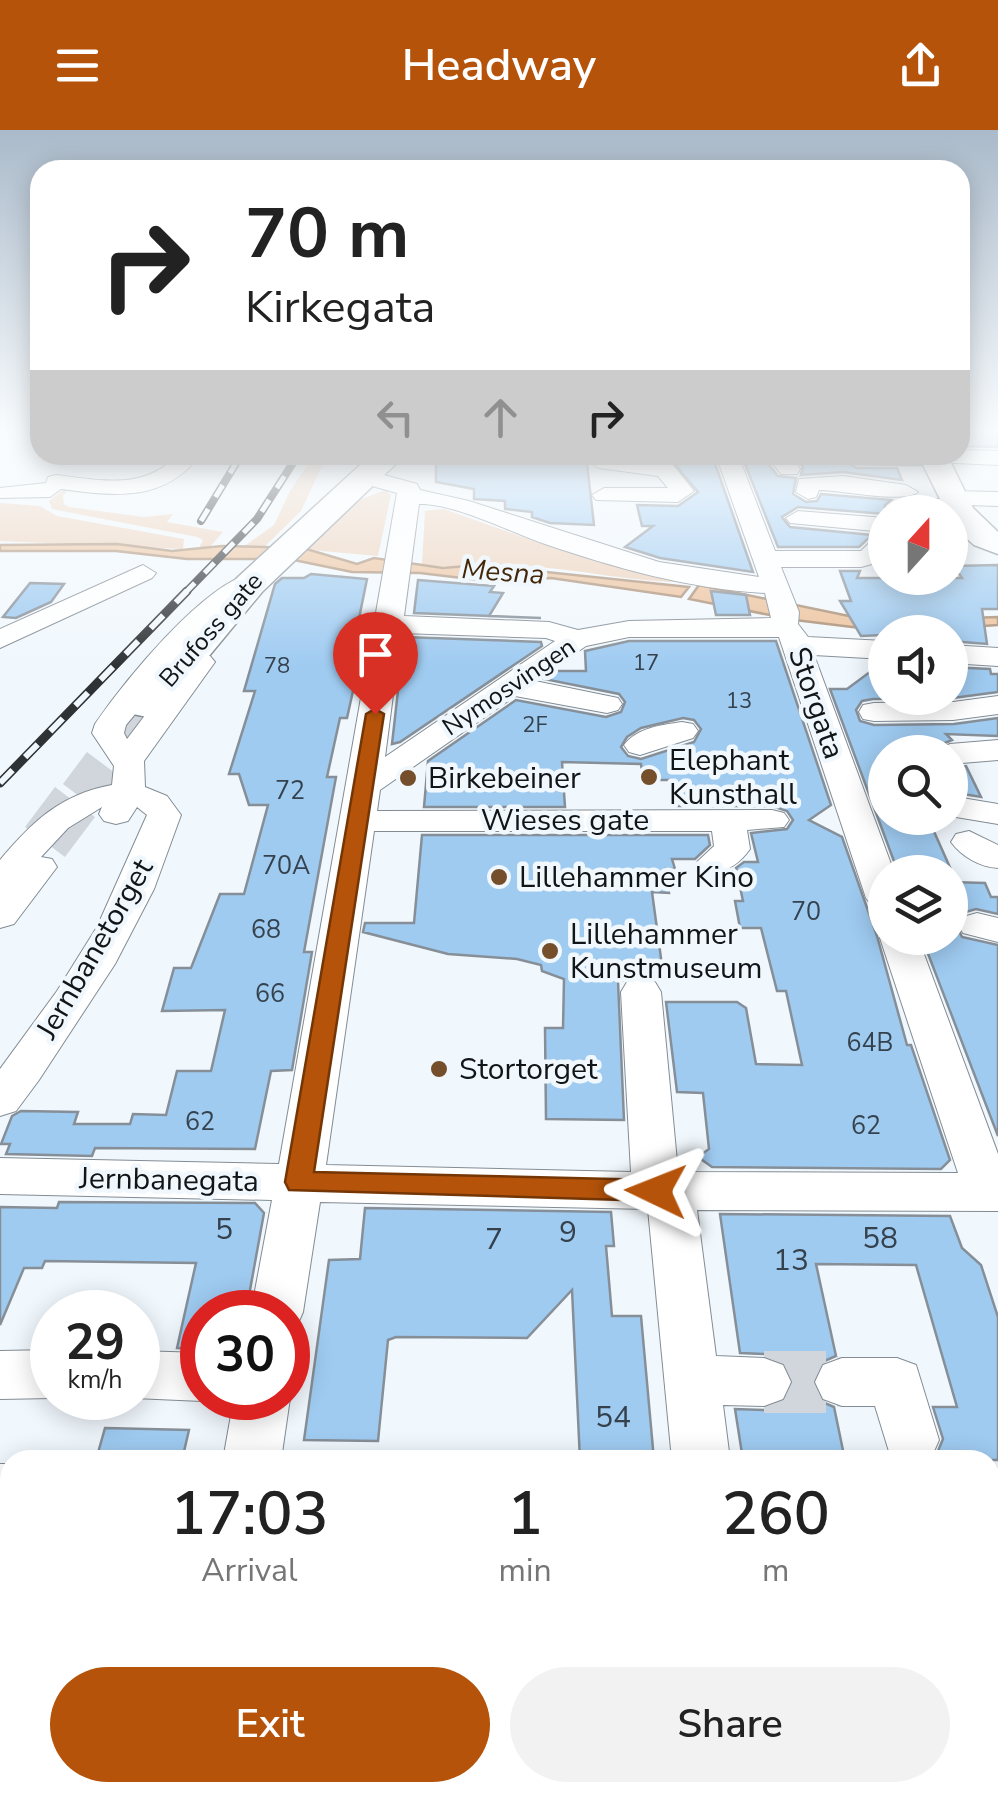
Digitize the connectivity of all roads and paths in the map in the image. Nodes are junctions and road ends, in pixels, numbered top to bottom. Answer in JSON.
{"nodes":[{"id":1,"x":325,"y":511,"type":"edge"},
{"id":2,"x":406,"y":511,"type":"edge"},
{"id":3,"x":476,"y":511,"type":"edge"},
{"id":4,"x":606,"y":511,"type":"edge"},
{"id":5,"x":747,"y":511,"type":"edge"},
{"id":6,"x":845,"y":511,"type":"edge"},
{"id":7,"x":962,"y":511,"type":"edge"},
{"id":8,"x":798,"y":518,"type":"dead end"},
{"id":9,"x":998,"y":544,"type":"edge"},
{"id":10,"x":595,"y":550,"type":"junction"},
{"id":11,"x":868,"y":557,"type":"edge"},
{"id":12,"x":765,"y":559,"type":"junction"},
{"id":13,"x":143,"y":573,"type":"dead end"},
{"id":14,"x":252,"y":581,"type":"junction"},
{"id":15,"x":775,"y":586,"type":"junction"},
{"id":16,"x":391,"y":614,"type":"junction"},
{"id":17,"x":788,"y":630,"type":"junction"},
{"id":18,"x":577,"y":639,"type":"junction"},
{"id":19,"x":0,"y":640,"type":"edge"},
{"id":20,"x":868,"y":646,"type":"edge"},
{"id":21,"x":968,"y":655,"type":"edge"},
{"id":22,"x":998,"y":657,"type":"edge"},
{"id":23,"x":507,"y":685,"type":"junction"},
{"id":24,"x":147,"y":704,"type":"tunnel mouth"},
{"id":25,"x":607,"y":704,"type":"dead end"},
{"id":26,"x":998,"y":705,"type":"edge"},
{"id":27,"x":968,"y":710,"type":"edge"},
{"id":28,"x":682,"y":732,"type":"dead end"},
{"id":29,"x":640,"y":745,"type":"dead end"},
{"id":30,"x":998,"y":750,"type":"edge"},
{"id":31,"x":968,"y":752,"type":"edge"},
{"id":32,"x":119,"y":775,"type":"junction"},
{"id":33,"x":361,"y":803,"type":"junction"},
{"id":34,"x":968,"y":809,"type":"edge"},
{"id":35,"x":66,"y":810,"type":"junction"},
{"id":36,"x":998,"y":814,"type":"edge"},
{"id":37,"x":728,"y":819,"type":"junction"},
{"id":38,"x":772,"y":820,"type":"dead end"},
{"id":39,"x":869,"y":855,"type":"edge"},
{"id":40,"x":714,"y":862,"type":"dead end"},
{"id":41,"x":0,"y":883,"type":"edge"},
{"id":42,"x":0,"y":916,"type":"edge"},
{"id":43,"x":905,"y":955,"type":"edge"},
{"id":44,"x":641,"y":992,"type":"dead end"},
{"id":45,"x":0,"y":1058,"type":"edge"},
{"id":46,"x":0,"y":1100,"type":"edge"},
{"id":47,"x":0,"y":1176,"type":"edge"},
{"id":48,"x":299,"y":1182,"type":"junction"},
{"id":49,"x":663,"y":1191,"type":"junction"},
{"id":50,"x":992,"y":1197,"type":"edge"},
{"id":51,"x":281,"y":1290,"type":"edge"},
{"id":52,"x":30,"y":1374,"type":"edge"},
{"id":53,"x":0,"y":1375,"type":"edge"},
{"id":54,"x":692,"y":1380,"type":"junction"},
{"id":55,"x":764,"y":1382,"type":"tunnel mouth"},
{"id":56,"x":842,"y":1382,"type":"tunnel mouth"},
{"id":57,"x":258,"y":1420,"type":"edge"},
{"id":58,"x":911,"y":1440,"type":"dead end"},
{"id":59,"x":254,"y":1450,"type":"edge"},
{"id":60,"x":699,"y":1450,"type":"edge"}],
"edges":[{"from":1,"to":14,"type":"main road","name":"Brufoss gate"},
{"from":2,"to":16,"type":"street"},
{"from":3,"to":10,"type":"street"},
{"from":4,"to":10,"type":"street"},
{"from":5,"to":12,"type":"street","name":"Storgata"},
{"from":6,"to":8,"type":"street"},
{"from":7,"to":9,"type":"main road"},
{"from":10,"to":15,"type":"street"},
{"from":11,"to":12,"type":"street"},
{"from":12,"to":15,"type":"street","name":"Storgata"},
{"from":13,"to":19,"type":"street"},
{"from":14,"to":24,"type":"main road","name":"Brufoss gate"},
{"from":14,"to":32,"type":"street"},
{"from":15,"to":17,"type":"street","name":"Storgata"},
{"from":16,"to":18,"type":"street"},
{"from":16,"to":33,"type":"street"},
{"from":17,"to":18,"type":"street","name":"Nymosvingen"},
{"from":17,"to":20,"type":"street","name":"Nymosvingen"},
{"from":17,"to":39,"type":"street","name":"Storgata"},
{"from":18,"to":23,"type":"street","name":"Nymosvingen"},
{"from":21,"to":22,"type":"street"},
{"from":23,"to":25,"type":"street"},
{"from":23,"to":33,"type":"street","name":"Nymosvingen"},
{"from":26,"to":27,"type":"street"},
{"from":28,"to":29,"type":"street"},
{"from":30,"to":31,"type":"street"},
{"from":32,"to":35,"type":"street"},
{"from":32,"to":35,"type":"street"},
{"from":32,"to":42,"type":"street"},
{"from":32,"to":45,"type":"street"},
{"from":32,"to":46,"type":"street","name":"Jernbanetorget"},
{"from":33,"to":37,"type":"street","name":"Wieses gate"},
{"from":33,"to":48,"type":"street"},
{"from":34,"to":36,"type":"street"},
{"from":35,"to":41,"type":"street"},
{"from":37,"to":38,"type":"street","name":"Wieses gate"},
{"from":37,"to":40,"type":"street"},
{"from":43,"to":50,"type":"street"},
{"from":44,"to":49,"type":"street"},
{"from":47,"to":48,"type":"street","name":"Jernbanegata"},
{"from":48,"to":49,"type":"street","name":"Jernbanegata"},
{"from":48,"to":51,"type":"street"},
{"from":49,"to":50,"type":"street","name":"Jernbanegata"},
{"from":49,"to":54,"type":"street"},
{"from":52,"to":53,"type":"street"},
{"from":54,"to":55,"type":"street"},
{"from":54,"to":60,"type":"street"},
{"from":56,"to":58,"type":"street"},
{"from":57,"to":59,"type":"street"}]}
